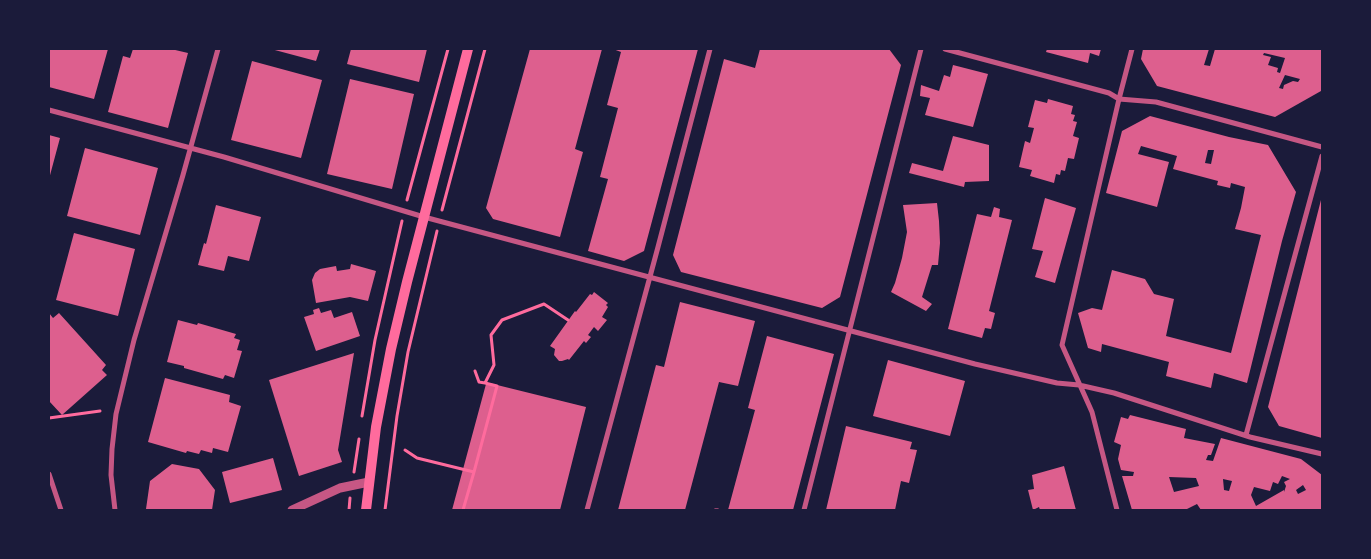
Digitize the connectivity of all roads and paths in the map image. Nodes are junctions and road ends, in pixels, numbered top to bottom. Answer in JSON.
{"nodes":[{"id":1,"x":218,"y":49,"type":"edge"},
{"id":2,"x":448,"y":49,"type":"edge"},
{"id":3,"x":468,"y":49,"type":"edge"},
{"id":4,"x":485,"y":49,"type":"edge"},
{"id":5,"x":710,"y":49,"type":"edge"},
{"id":6,"x":921,"y":49,"type":"edge"},
{"id":7,"x":945,"y":49,"type":"edge"},
{"id":8,"x":1132,"y":49,"type":"edge"},
{"id":9,"x":1118,"y":99,"type":"junction"},
{"id":10,"x":49,"y":110,"type":"edge"},
{"id":11,"x":1322,"y":147,"type":"edge"},
{"id":12,"x":191,"y":148,"type":"junction"},
{"id":13,"x":1322,"y":156,"type":"edge"},
{"id":14,"x":411,"y":188,"type":"dead end"},
{"id":15,"x":446,"y":198,"type":"dead end"},
{"id":16,"x":424,"y":217,"type":"junction"},
{"id":17,"x":432,"y":250,"type":"dead end"},
{"id":18,"x":650,"y":278,"type":"junction"},
{"id":19,"x":568,"y":320,"type":"dead end"},
{"id":20,"x":850,"y":331,"type":"junction"},
{"id":21,"x":475,"y":371,"type":"dead end"},
{"id":22,"x":485,"y":383,"type":"junction"},
{"id":23,"x":1079,"y":385,"type":"junction"},
{"id":24,"x":100,"y":411,"type":"dead end"},
{"id":25,"x":49,"y":418,"type":"edge"},
{"id":26,"x":1246,"y":435,"type":"junction"},
{"id":27,"x":405,"y":450,"type":"dead end"},
{"id":28,"x":1322,"y":454,"type":"edge"},
{"id":29,"x":474,"y":472,"type":"junction"},
{"id":30,"x":49,"y":474,"type":"edge"},
{"id":31,"x":369,"y":482,"type":"junction"},
{"id":32,"x":61,"y":510,"type":"edge"},
{"id":33,"x":115,"y":510,"type":"edge"},
{"id":34,"x":292,"y":510,"type":"edge"},
{"id":35,"x":366,"y":510,"type":"edge"},
{"id":36,"x":385,"y":510,"type":"edge"},
{"id":37,"x":463,"y":510,"type":"edge"},
{"id":38,"x":587,"y":510,"type":"edge"},
{"id":39,"x":804,"y":510,"type":"edge"},
{"id":40,"x":1117,"y":510,"type":"edge"}],
"edges":[{"from":1,"to":12,"type":"street"},
{"from":2,"to":14,"type":"path"},
{"from":3,"to":16,"type":"main road"},
{"from":4,"to":15,"type":"path"},
{"from":5,"to":18,"type":"street"},
{"from":6,"to":20,"type":"street"},
{"from":7,"to":9,"type":"street"},
{"from":8,"to":9,"type":"street"},
{"from":9,"to":11,"type":"street"},
{"from":9,"to":23,"type":"street"},
{"from":10,"to":12,"type":"street"},
{"from":12,"to":16,"type":"street"},
{"from":12,"to":33,"type":"street"},
{"from":13,"to":26,"type":"street"},
{"from":16,"to":18,"type":"street"},
{"from":16,"to":31,"type":"main road"},
{"from":17,"to":36,"type":"path"},
{"from":18,"to":20,"type":"street"},
{"from":18,"to":38,"type":"street"},
{"from":19,"to":22,"type":"path"},
{"from":20,"to":23,"type":"street"},
{"from":20,"to":39,"type":"street"},
{"from":21,"to":22,"type":"path"},
{"from":22,"to":29,"type":"path"},
{"from":23,"to":26,"type":"street"},
{"from":23,"to":40,"type":"street"},
{"from":24,"to":25,"type":"path"},
{"from":26,"to":28,"type":"street"},
{"from":27,"to":29,"type":"path"},
{"from":29,"to":37,"type":"path"},
{"from":30,"to":32,"type":"street"},
{"from":31,"to":34,"type":"street"},
{"from":31,"to":35,"type":"main road"}]}
